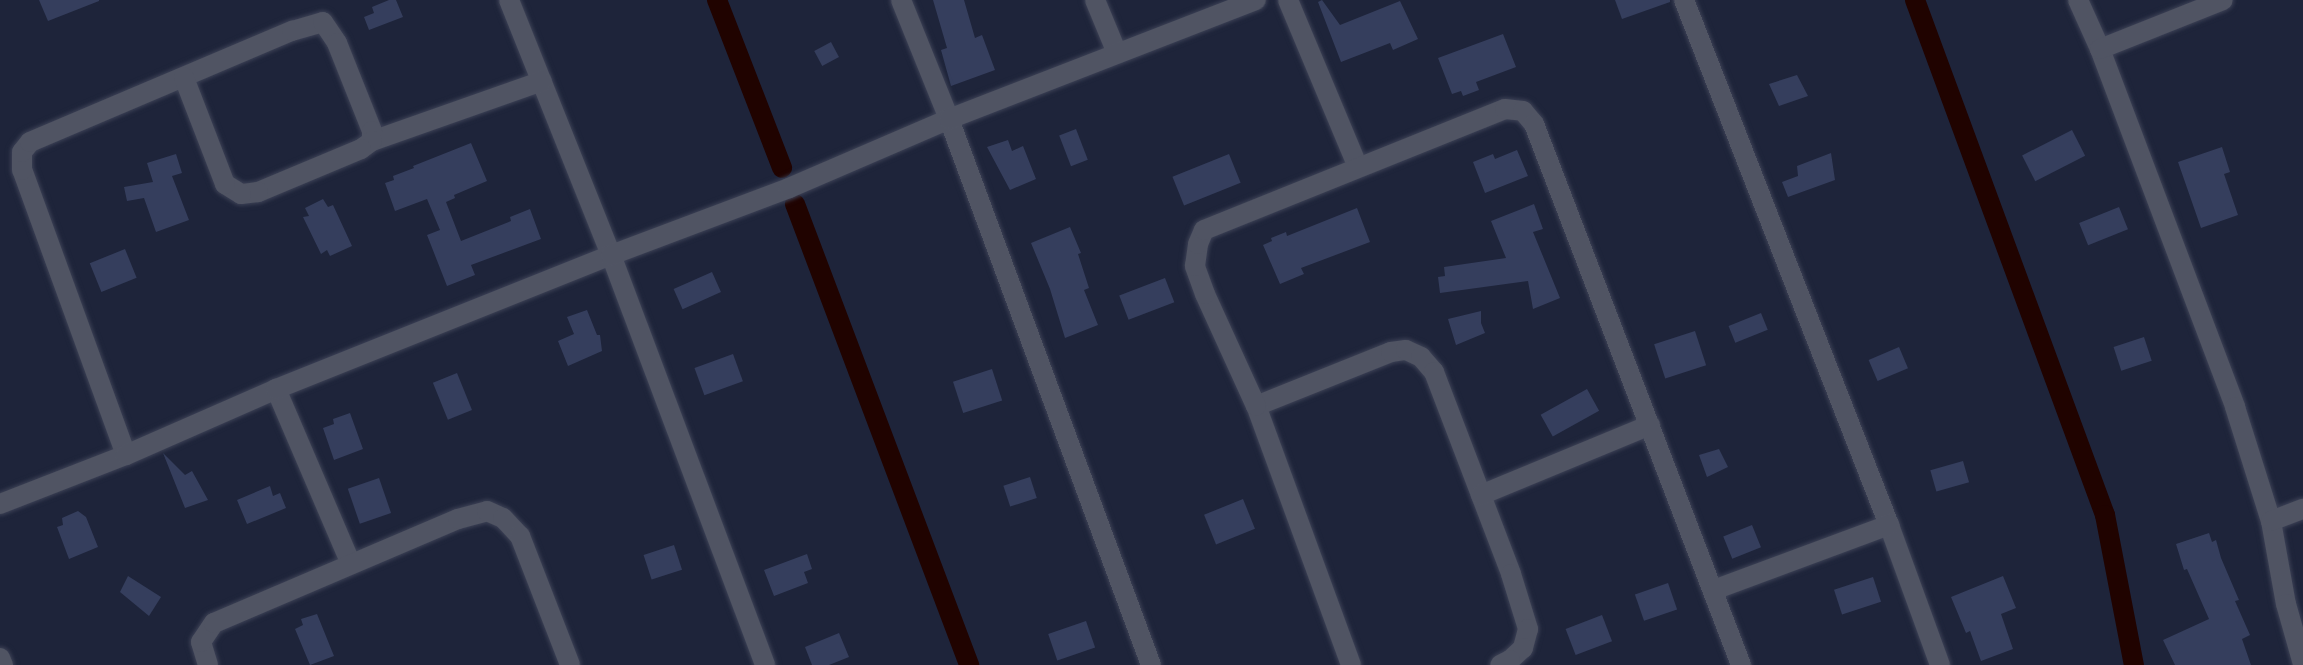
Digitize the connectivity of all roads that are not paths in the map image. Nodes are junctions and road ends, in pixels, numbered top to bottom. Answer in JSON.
{"nodes":[{"id":1,"x":509,"y":0,"type":"edge"},
{"id":2,"x":901,"y":0,"type":"edge"},
{"id":3,"x":1095,"y":0,"type":"edge"},
{"id":4,"x":1256,"y":0,"type":"edge"},
{"id":5,"x":1288,"y":0,"type":"edge"},
{"id":6,"x":1684,"y":0,"type":"edge"},
{"id":7,"x":2078,"y":0,"type":"edge"},
{"id":8,"x":2223,"y":0,"type":"edge"},
{"id":9,"x":2100,"y":49,"type":"junction"},
{"id":10,"x":1117,"y":53,"type":"junction"},
{"id":11,"x":184,"y":78,"type":"junction"},
{"id":12,"x":542,"y":81,"type":"junction"},
{"id":13,"x":949,"y":119,"type":"junction"},
{"id":14,"x":372,"y":141,"type":"junction"},
{"id":15,"x":1358,"y":167,"type":"junction"},
{"id":16,"x":611,"y":255,"type":"junction"},
{"id":17,"x":276,"y":388,"type":"junction"},
{"id":18,"x":1256,"y":406,"type":"junction"},
{"id":19,"x":1650,"y":425,"type":"junction"},
{"id":20,"x":126,"y":455,"type":"junction"},
{"id":21,"x":1481,"y":495,"type":"junction"},
{"id":22,"x":0,"y":504,"type":"edge"},
{"id":23,"x":2303,"y":509,"type":"edge"},
{"id":24,"x":2271,"y":521,"type":"junction"},
{"id":25,"x":1889,"y":525,"type":"junction"},
{"id":26,"x":351,"y":564,"type":"junction"},
{"id":27,"x":1714,"y":590,"type":"junction"},
{"id":28,"x":0,"y":658,"type":"edge"},
{"id":29,"x":2303,"y":664,"type":"edge"},
{"id":30,"x":3,"y":665,"type":"edge"},
{"id":31,"x":207,"y":665,"type":"edge"},
{"id":32,"x":570,"y":665,"type":"edge"},
{"id":33,"x":765,"y":665,"type":"edge"},
{"id":34,"x":1151,"y":665,"type":"edge"},
{"id":35,"x":1351,"y":665,"type":"edge"},
{"id":36,"x":1500,"y":665,"type":"edge"},
{"id":37,"x":1741,"y":665,"type":"edge"},
{"id":38,"x":1940,"y":665,"type":"edge"}],
"edges":[{"from":1,"to":12,"type":"street"},
{"from":2,"to":13,"type":"street"},
{"from":3,"to":10,"type":"street"},
{"from":4,"to":10,"type":"street"},
{"from":5,"to":15,"type":"street"},
{"from":6,"to":25,"type":"street"},
{"from":7,"to":9,"type":"street"},
{"from":8,"to":9,"type":"street"},
{"from":9,"to":24,"type":"street"},
{"from":10,"to":13,"type":"street"},
{"from":11,"to":14,"type":"street"},
{"from":11,"to":14,"type":"street"},
{"from":11,"to":20,"type":"street"},
{"from":12,"to":14,"type":"street"},
{"from":12,"to":16,"type":"street"},
{"from":13,"to":16,"type":"street"},
{"from":13,"to":34,"type":"street"},
{"from":15,"to":18,"type":"street"},
{"from":15,"to":19,"type":"street"},
{"from":16,"to":17,"type":"street"},
{"from":16,"to":33,"type":"street"},
{"from":17,"to":20,"type":"street"},
{"from":17,"to":26,"type":"street"},
{"from":18,"to":21,"type":"street"},
{"from":18,"to":35,"type":"street"},
{"from":19,"to":21,"type":"street"},
{"from":19,"to":27,"type":"street"},
{"from":20,"to":22,"type":"street"},
{"from":21,"to":36,"type":"street"},
{"from":23,"to":24,"type":"street"},
{"from":24,"to":29,"type":"street"},
{"from":25,"to":27,"type":"street"},
{"from":25,"to":38,"type":"street"},
{"from":26,"to":31,"type":"street"},
{"from":26,"to":32,"type":"street"},
{"from":27,"to":37,"type":"street"},
{"from":28,"to":30,"type":"street"}]}
